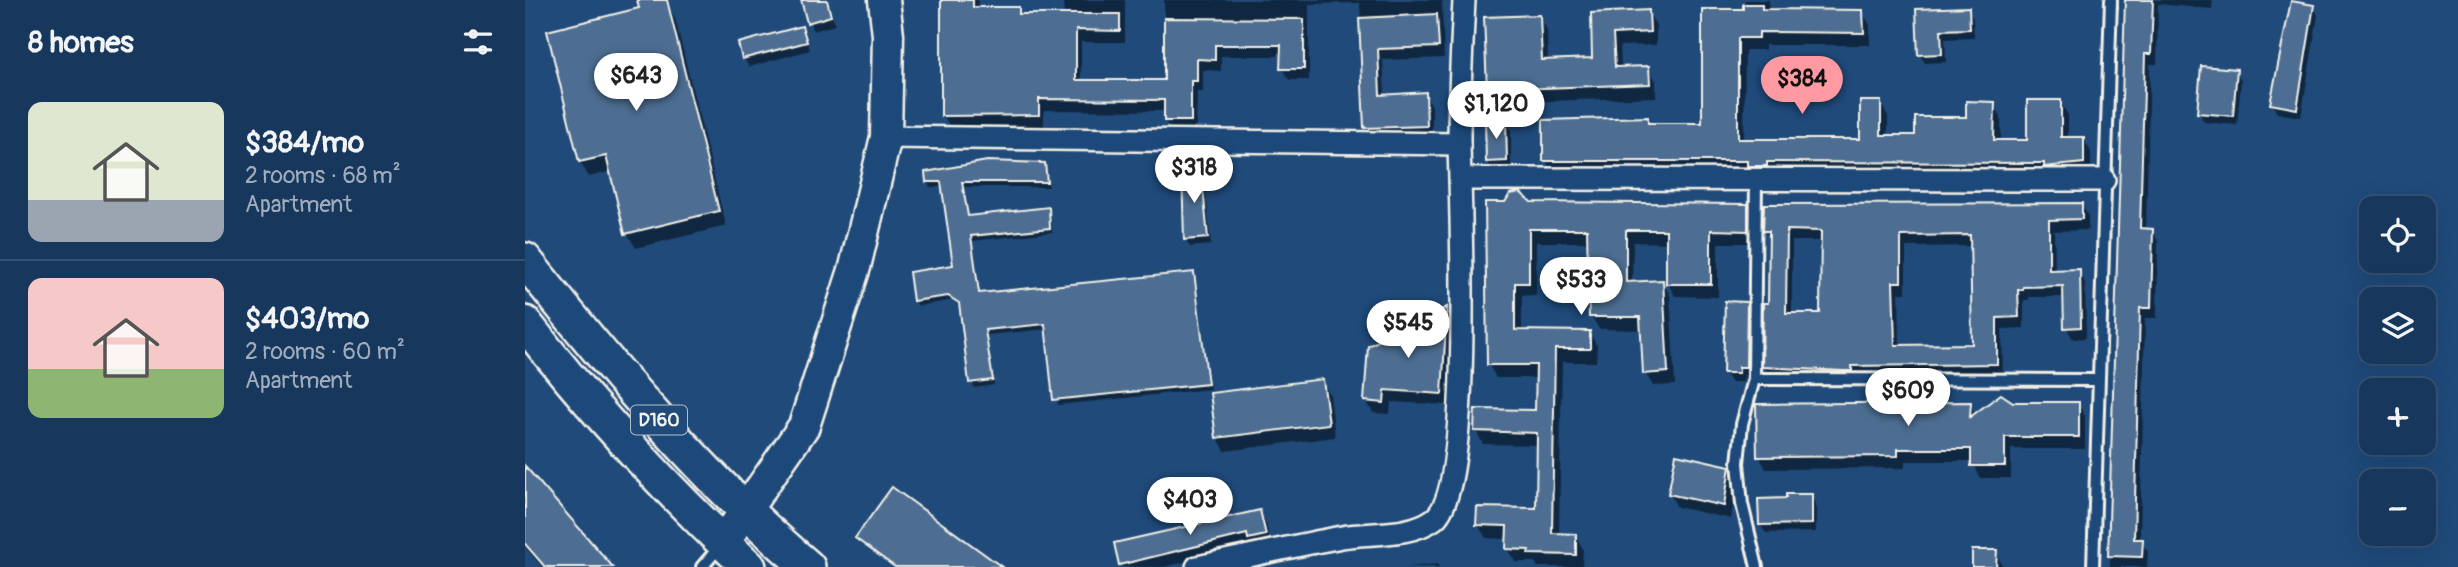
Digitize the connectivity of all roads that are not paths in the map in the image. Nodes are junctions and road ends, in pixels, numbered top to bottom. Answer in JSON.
{"nodes":[{"id":1,"x":884,"y":0,"type":"edge"},
{"id":2,"x":1464,"y":0,"type":"edge"},
{"id":3,"x":2111,"y":0,"type":"edge"},
{"id":4,"x":886,"y":137,"type":"junction"},
{"id":5,"x":1459,"y":144,"type":"junction"},
{"id":6,"x":1756,"y":177,"type":"junction"},
{"id":7,"x":1462,"y":179,"type":"junction"},
{"id":8,"x":2104,"y":180,"type":"junction"},
{"id":9,"x":525,"y":260,"type":"edge"},
{"id":10,"x":525,"y":323,"type":"edge"},
{"id":11,"x":1753,"y":379,"type":"junction"},
{"id":12,"x":2098,"y":380,"type":"junction"},
{"id":13,"x":746,"y":514,"type":"junction"},
{"id":14,"x":713,"y":555,"type":"edge"},
{"id":15,"x":749,"y":567,"type":"edge"},
{"id":16,"x":808,"y":567,"type":"edge"},
{"id":17,"x":1197,"y":567,"type":"edge"},
{"id":18,"x":1757,"y":567,"type":"edge"},
{"id":19,"x":2093,"y":567,"type":"edge"}],
"edges":[{"from":1,"to":4,"type":"main road"},
{"from":2,"to":5,"type":"street"},
{"from":3,"to":8,"type":"lane"},
{"from":4,"to":5,"type":"street"},
{"from":4,"to":13,"type":"main road"},
{"from":5,"to":7,"type":"street"},
{"from":6,"to":7,"type":"street"},
{"from":6,"to":8,"type":"street"},
{"from":6,"to":11,"type":"lane"},
{"from":7,"to":17,"type":"street"},
{"from":8,"to":12,"type":"lane"},
{"from":9,"to":13,"type":"main road","number":"D160"},
{"from":10,"to":14,"type":"main road","number":"D160"},
{"from":11,"to":12,"type":"lane"},
{"from":11,"to":18,"type":"lane"},
{"from":12,"to":19,"type":"lane"},
{"from":13,"to":14,"type":"main road"},
{"from":13,"to":16,"type":"main road","number":"D160"},
{"from":14,"to":15,"type":"main road","number":"D160"}]}
